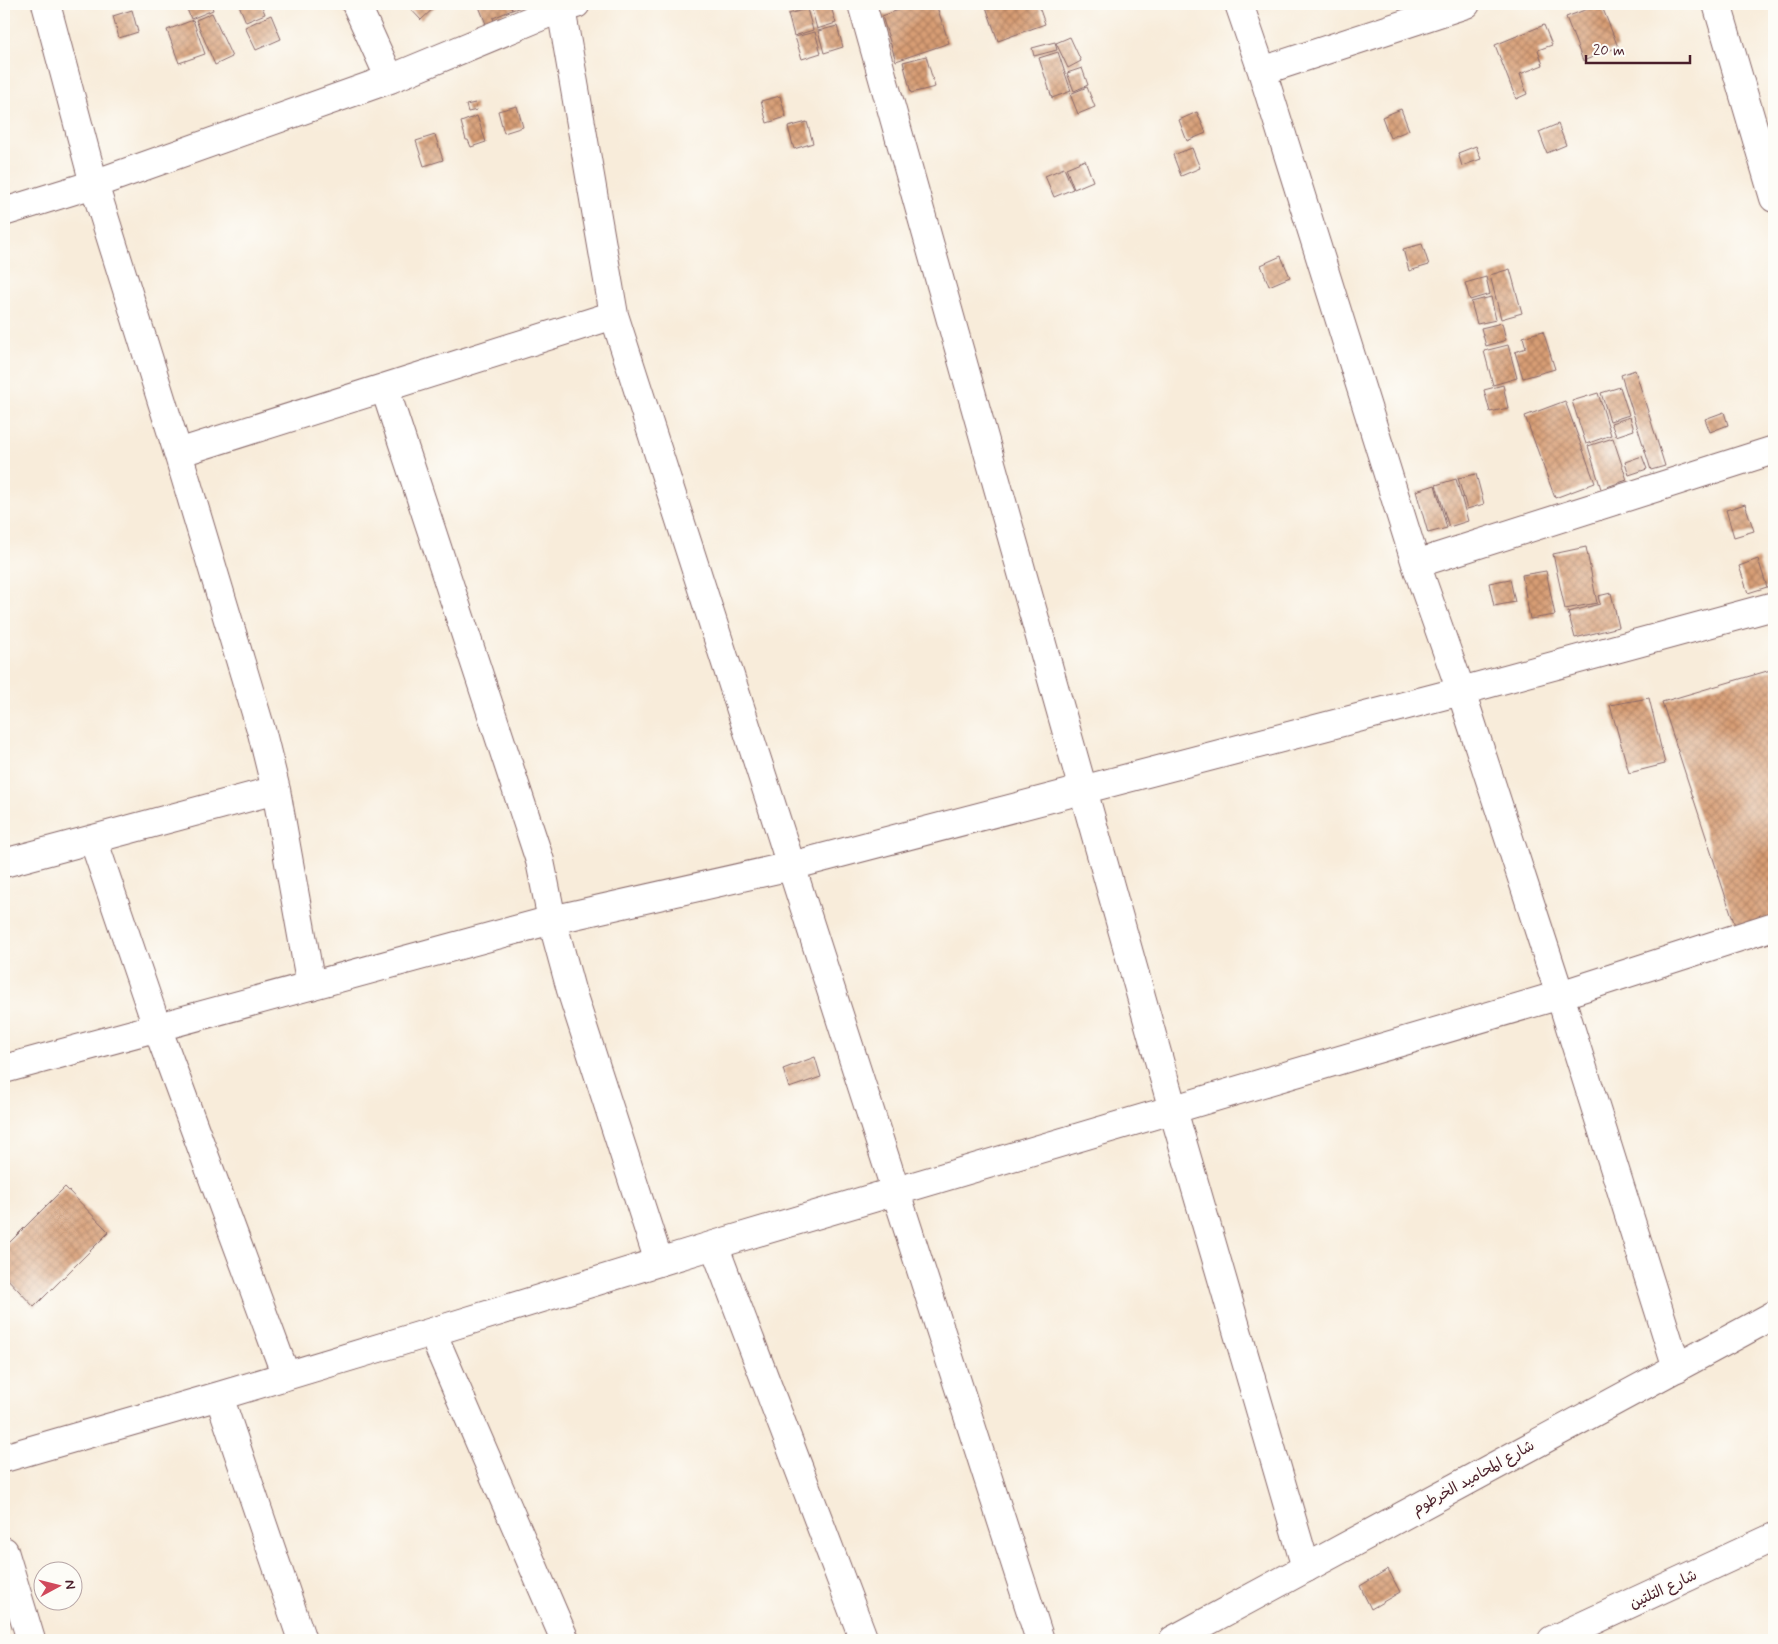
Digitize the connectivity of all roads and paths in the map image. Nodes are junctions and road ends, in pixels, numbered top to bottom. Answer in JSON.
{"nodes":[{"id":1,"x":46,"y":4,"type":"edge"},
{"id":2,"x":356,"y":4,"type":"edge"},
{"id":3,"x":862,"y":4,"type":"edge"},
{"id":4,"x":1239,"y":4,"type":"edge"},
{"id":5,"x":1466,"y":4,"type":"edge"},
{"id":6,"x":1717,"y":4,"type":"edge"},
{"id":7,"x":565,"y":5,"type":"edge"},
{"id":8,"x":1262,"y":71,"type":"junction"},
{"id":9,"x":390,"y":79,"type":"junction"},
{"id":10,"x":1770,"y":169,"type":"edge"},
{"id":11,"x":94,"y":184,"type":"junction"},
{"id":12,"x":1774,"y":198,"type":"edge"},
{"id":13,"x":4,"y":212,"type":"edge"},
{"id":14,"x":614,"y":315,"type":"junction"},
{"id":15,"x":385,"y":389,"type":"junction"},
{"id":16,"x":1774,"y":450,"type":"edge"},
{"id":17,"x":178,"y":453,"type":"junction"},
{"id":18,"x":1416,"y":564,"type":"junction"},
{"id":19,"x":1774,"y":606,"type":"edge"},
{"id":20,"x":1461,"y":692,"type":"junction"},
{"id":21,"x":1082,"y":789,"type":"junction"},
{"id":22,"x":276,"y":790,"type":"junction"},
{"id":23,"x":94,"y":839,"type":"junction"},
{"id":24,"x":4,"y":862,"type":"edge"},
{"id":25,"x":791,"y":866,"type":"junction"},
{"id":26,"x":552,"y":920,"type":"junction"},
{"id":27,"x":1774,"y":926,"type":"edge"},
{"id":28,"x":311,"y":986,"type":"junction"},
{"id":29,"x":1560,"y":995,"type":"junction"},
{"id":30,"x":157,"y":1027,"type":"junction"},
{"id":31,"x":4,"y":1069,"type":"edge"},
{"id":32,"x":1173,"y":1110,"type":"junction"},
{"id":33,"x":894,"y":1191,"type":"junction"},
{"id":34,"x":714,"y":1245,"type":"junction"},
{"id":35,"x":659,"y":1262,"type":"junction"},
{"id":36,"x":1774,"y":1315,"type":"edge"},
{"id":37,"x":432,"y":1332,"type":"junction"},
{"id":38,"x":1677,"y":1368,"type":"junction"},
{"id":39,"x":286,"y":1376,"type":"junction"},
{"id":40,"x":219,"y":1396,"type":"junction"},
{"id":41,"x":4,"y":1458,"type":"edge"},
{"id":42,"x":1774,"y":1537,"type":"edge"},
{"id":43,"x":4,"y":1552,"type":"edge"},
{"id":44,"x":1306,"y":1568,"type":"junction"},
{"id":45,"x":31,"y":1640,"type":"edge"},
{"id":46,"x":302,"y":1640,"type":"edge"},
{"id":47,"x":565,"y":1640,"type":"edge"},
{"id":48,"x":864,"y":1640,"type":"edge"},
{"id":49,"x":1040,"y":1640,"type":"edge"},
{"id":50,"x":1173,"y":1640,"type":"edge"},
{"id":51,"x":1552,"y":1640,"type":"edge"}],
"edges":[{"from":1,"to":11,"type":"street"},
{"from":2,"to":9,"type":"street"},
{"from":3,"to":21,"type":"street"},
{"from":4,"to":8,"type":"street"},
{"from":5,"to":8,"type":"street"},
{"from":6,"to":10,"type":"street"},
{"from":7,"to":9,"type":"street"},
{"from":7,"to":14,"type":"street"},
{"from":8,"to":18,"type":"street"},
{"from":9,"to":11,"type":"street"},
{"from":10,"to":12,"type":"street"},
{"from":11,"to":13,"type":"street"},
{"from":11,"to":17,"type":"street"},
{"from":14,"to":15,"type":"street"},
{"from":14,"to":25,"type":"street"},
{"from":15,"to":17,"type":"street"},
{"from":15,"to":26,"type":"street"},
{"from":16,"to":18,"type":"street"},
{"from":17,"to":22,"type":"street"},
{"from":18,"to":20,"type":"street"},
{"from":19,"to":20,"type":"street"},
{"from":20,"to":21,"type":"street"},
{"from":20,"to":29,"type":"street"},
{"from":21,"to":25,"type":"street"},
{"from":21,"to":32,"type":"street"},
{"from":22,"to":23,"type":"street"},
{"from":22,"to":28,"type":"street"},
{"from":23,"to":24,"type":"street"},
{"from":23,"to":30,"type":"street"},
{"from":25,"to":26,"type":"street"},
{"from":25,"to":33,"type":"street"},
{"from":26,"to":28,"type":"street"},
{"from":26,"to":35,"type":"street"},
{"from":27,"to":29,"type":"street"},
{"from":28,"to":30,"type":"street"},
{"from":29,"to":32,"type":"street"},
{"from":29,"to":38,"type":"street"},
{"from":30,"to":31,"type":"street"},
{"from":30,"to":39,"type":"street"},
{"from":32,"to":33,"type":"street"},
{"from":32,"to":44,"type":"street"},
{"from":33,"to":34,"type":"street"},
{"from":33,"to":49,"type":"street"},
{"from":34,"to":35,"type":"street"},
{"from":34,"to":48,"type":"street"},
{"from":35,"to":37,"type":"street"},
{"from":36,"to":38,"type":"street","name":"شارع المحاميد الخرطوم"},
{"from":37,"to":39,"type":"street"},
{"from":37,"to":47,"type":"street"},
{"from":38,"to":44,"type":"street","name":"شارع المحاميد الخرطوم"},
{"from":39,"to":40,"type":"street"},
{"from":40,"to":41,"type":"street"},
{"from":40,"to":46,"type":"street"},
{"from":42,"to":51,"type":"street","name":"شارع التلتين"},
{"from":43,"to":45,"type":"street"},
{"from":44,"to":50,"type":"street","name":"شارع المحاميد الخرطوم"}]}
